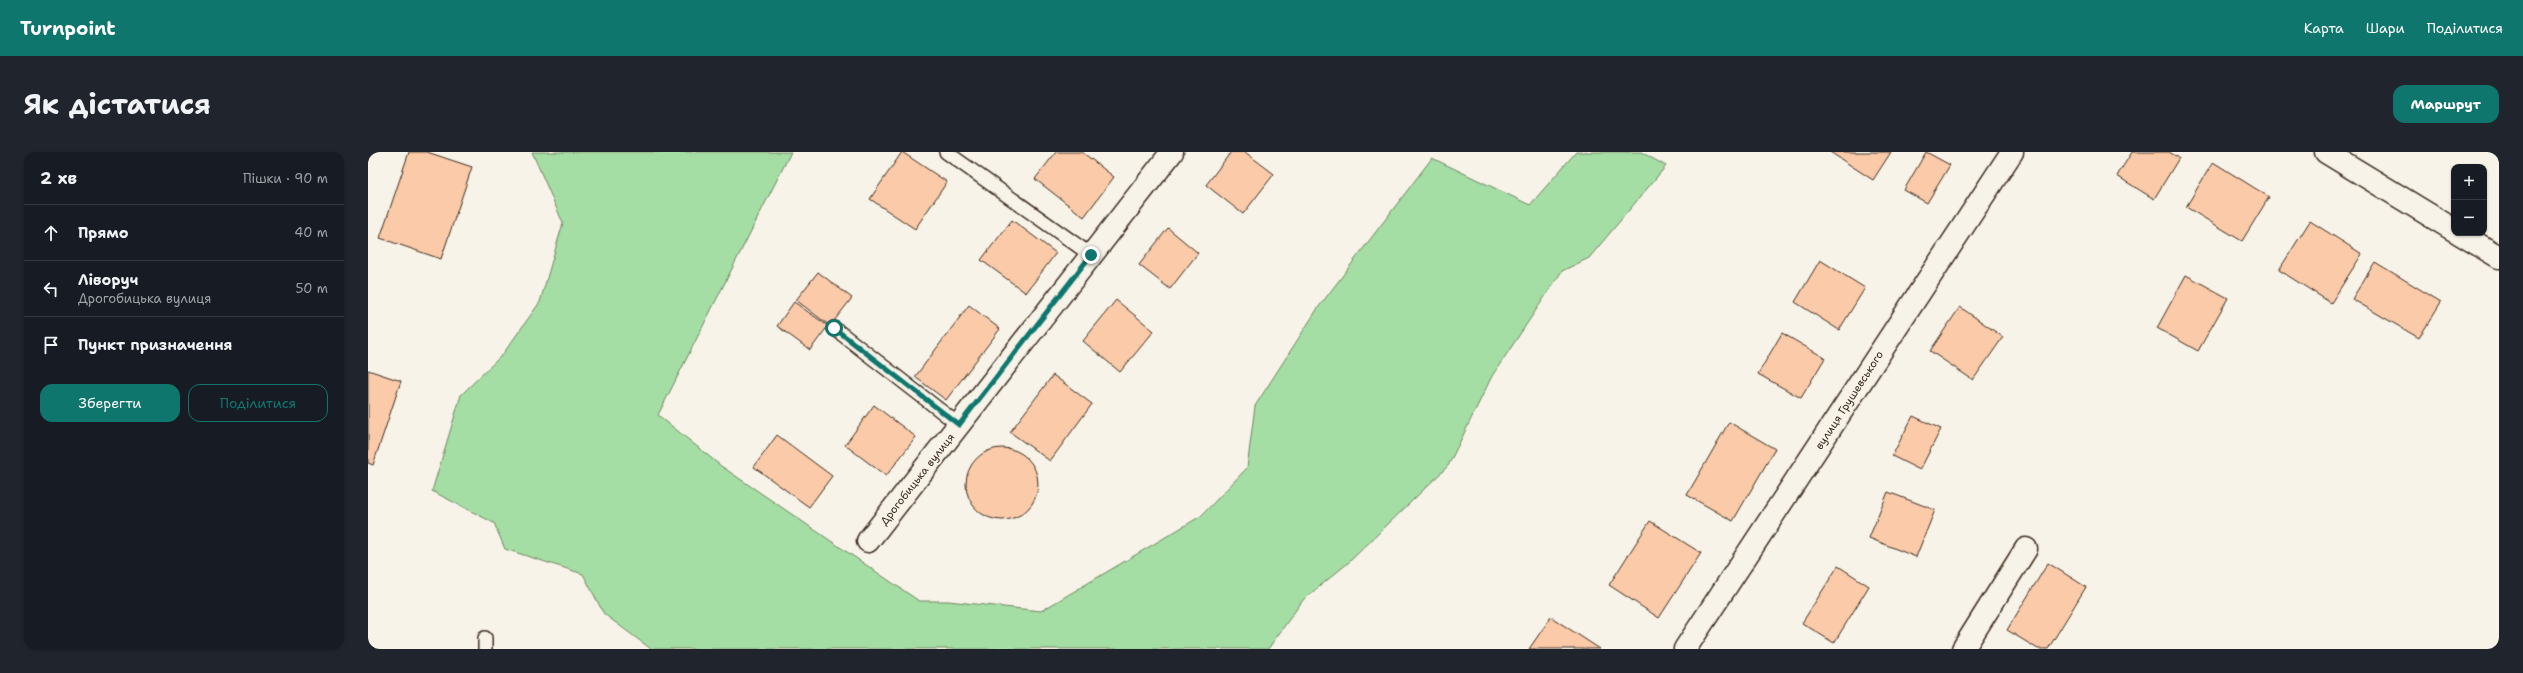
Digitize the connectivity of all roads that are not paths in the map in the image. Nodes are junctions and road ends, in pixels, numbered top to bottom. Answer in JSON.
{"nodes":[{"id":1,"x":946,"y":152,"type":"edge"},
{"id":2,"x":1172,"y":152,"type":"edge"},
{"id":3,"x":2012,"y":152,"type":"edge"},
{"id":4,"x":2326,"y":152,"type":"edge"},
{"id":5,"x":2451,"y":228,"type":"edge"},
{"id":6,"x":2464,"y":236,"type":"edge"},
{"id":7,"x":1091,"y":255,"type":"junction"},
{"id":8,"x":2499,"y":257,"type":"edge"},
{"id":9,"x":834,"y":328,"type":"dead end"},
{"id":10,"x":959,"y":425,"type":"junction"},
{"id":11,"x":868,"y":541,"type":"dead end"},
{"id":12,"x":2026,"y":549,"type":"dead end"},
{"id":13,"x":1685,"y":649,"type":"edge"},
{"id":14,"x":1963,"y":649,"type":"edge"}],
"edges":[{"from":1,"to":7,"type":"lane"},
{"from":2,"to":7,"type":"street","name":"Дрогобицька вулиця"},
{"from":3,"to":13,"type":"street","name":"вулиця Грушевського"},
{"from":4,"to":5,"type":"street"},
{"from":6,"to":8,"type":"street"},
{"from":7,"to":10,"type":"street","name":"Дрогобицька вулиця"},
{"from":9,"to":10,"type":"lane"},
{"from":10,"to":11,"type":"street","name":"Дрогобицька вулиця"},
{"from":12,"to":14,"type":"street"}]}
